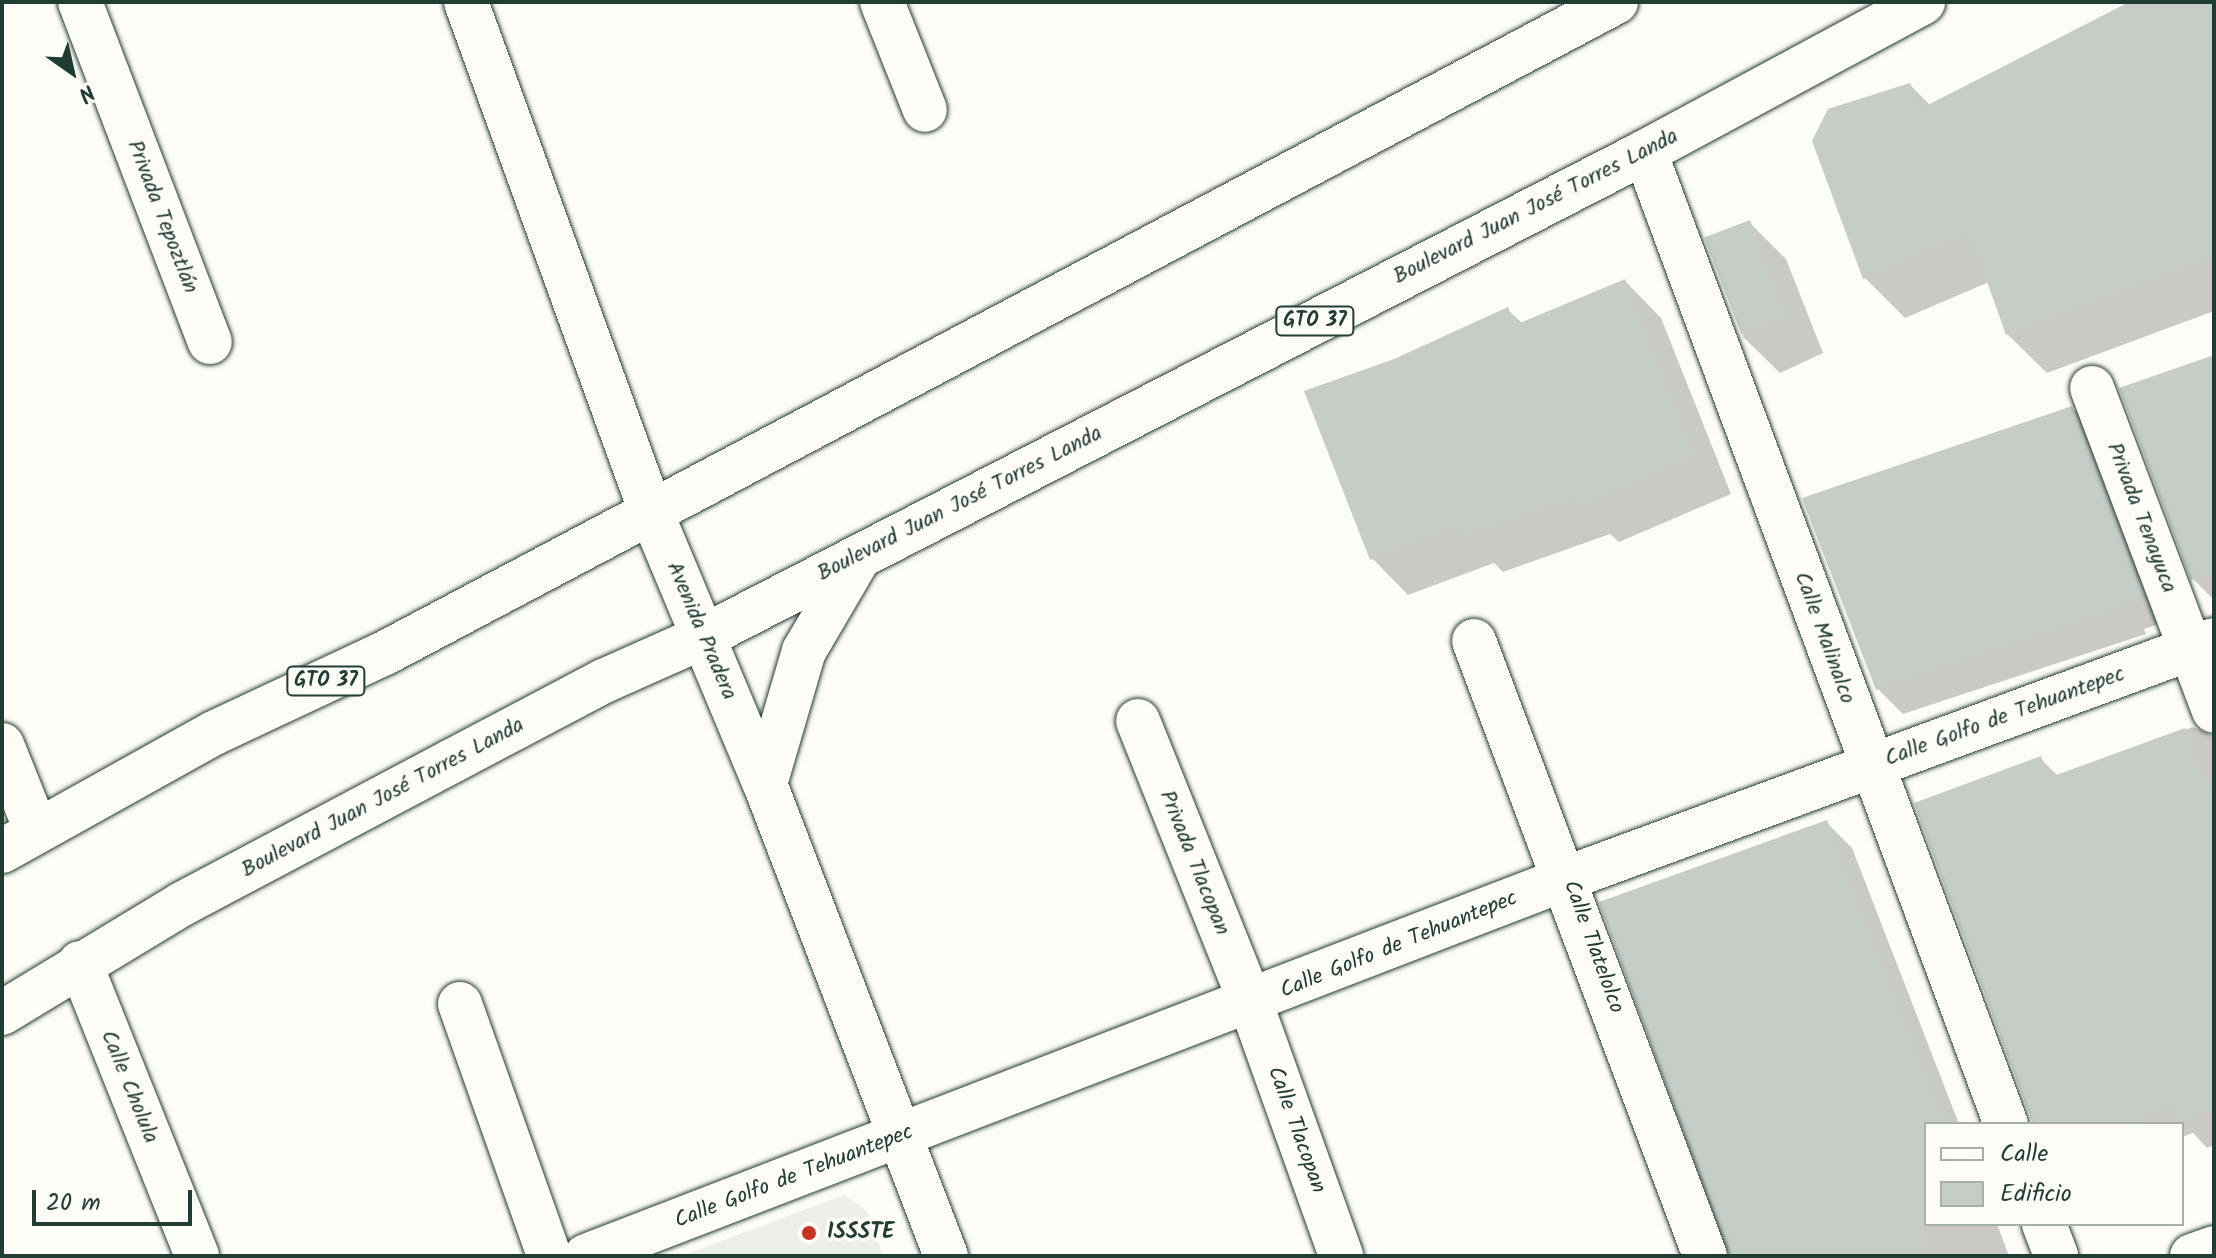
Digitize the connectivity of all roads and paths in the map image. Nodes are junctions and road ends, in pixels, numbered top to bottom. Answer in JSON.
{"nodes":[{"id":1,"x":80,"y":2,"type":"edge"},
{"id":2,"x":466,"y":2,"type":"edge"},
{"id":3,"x":882,"y":2,"type":"edge"},
{"id":4,"x":1923,"y":2,"type":"edge"},
{"id":5,"x":1598,"y":6,"type":"edge"},
{"id":6,"x":925,"y":110,"type":"dead end"},
{"id":7,"x":1645,"y":152,"type":"junction"},
{"id":8,"x":210,"y":342,"type":"dead end"},
{"id":9,"x":2092,"y":388,"type":"dead end"},
{"id":10,"x":651,"y":512,"type":"junction"},
{"id":11,"x":861,"y":554,"type":"junction"},
{"id":12,"x":705,"y":636,"type":"junction"},
{"id":13,"x":1474,"y":641,"type":"dead end"},
{"id":14,"x":2202,"y":644,"type":"edge"},
{"id":15,"x":2214,"y":711,"type":"edge"},
{"id":16,"x":1138,"y":721,"type":"dead end"},
{"id":17,"x":2,"y":745,"type":"edge"},
{"id":18,"x":1871,"y":766,"type":"junction"},
{"id":19,"x":765,"y":784,"type":"junction"},
{"id":20,"x":19,"y":840,"type":"edge"},
{"id":21,"x":1567,"y":878,"type":"junction"},
{"id":22,"x":80,"y":963,"type":"junction"},
{"id":23,"x":460,"y":1004,"type":"dead end"},
{"id":24,"x":1251,"y":1004,"type":"junction"},
{"id":25,"x":2,"y":1013,"type":"edge"},
{"id":26,"x":2005,"y":1122,"type":"edge"},
{"id":27,"x":901,"y":1137,"type":"junction"},
{"id":28,"x":2045,"y":1226,"type":"edge"},
{"id":29,"x":2214,"y":1248,"type":"edge"},
{"id":30,"x":197,"y":1256,"type":"edge"},
{"id":31,"x":549,"y":1256,"type":"edge"},
{"id":32,"x":586,"y":1256,"type":"edge"},
{"id":33,"x":946,"y":1256,"type":"edge"},
{"id":34,"x":1341,"y":1256,"type":"edge"},
{"id":35,"x":1705,"y":1256,"type":"edge"},
{"id":36,"x":2056,"y":1256,"type":"edge"},
{"id":37,"x":2192,"y":1256,"type":"edge"}],
"edges":[{"from":1,"to":8,"type":"street","name":"Privada Tepoztlán"},
{"from":2,"to":10,"type":"street","name":"Avenida Pradera"},
{"from":3,"to":6,"type":"street"},
{"from":4,"to":7,"type":"street","name":"Boulevard Juan José Torres Landa","number":"GTO 37"},
{"from":5,"to":10,"type":"street","number":"GTO 37"},
{"from":7,"to":11,"type":"street","name":"Boulevard Juan José Torres Landa","number":"GTO 37"},
{"from":7,"to":18,"type":"street","name":"Calle Malinalco"},
{"from":9,"to":14,"type":"street","name":"Privada Tenayuca"},
{"from":10,"to":12,"type":"street","name":"Avenida Pradera"},
{"from":10,"to":20,"type":"street","number":"GTO 37"},
{"from":11,"to":12,"type":"street","name":"Boulevard Juan José Torres Landa","number":"GTO 37"},
{"from":11,"to":19,"type":"street"},
{"from":12,"to":19,"type":"street","name":"Avenida Pradera"},
{"from":12,"to":22,"type":"street","name":"Boulevard Juan José Torres Landa","number":"GTO 37"},
{"from":13,"to":21,"type":"street","name":"Calle Tlatelolco"},
{"from":14,"to":15,"type":"street","name":"Privada Tenayuca"},
{"from":14,"to":18,"type":"street","name":"Calle Golfo de Tehuantepec"},
{"from":16,"to":24,"type":"street","name":"Privada Tlacopan"},
{"from":17,"to":20,"type":"street"},
{"from":18,"to":21,"type":"street","name":"Calle Golfo de Tehuantepec"},
{"from":18,"to":26,"type":"street","name":"Calle Malinalco"},
{"from":19,"to":27,"type":"street","name":"Avenida Pradera"},
{"from":21,"to":24,"type":"street","name":"Calle Golfo de Tehuantepec"},
{"from":21,"to":35,"type":"street","name":"Calle Tlatelolco"},
{"from":22,"to":25,"type":"street","name":"Boulevard Juan José Torres Landa","number":"GTO 37"},
{"from":22,"to":30,"type":"street","name":"Calle Cholula"},
{"from":23,"to":31,"type":"street"},
{"from":24,"to":27,"type":"street","name":"Calle Golfo de Tehuantepec"},
{"from":24,"to":34,"type":"street","name":"Calle Tlacopan"},
{"from":27,"to":32,"type":"street","name":"Calle Golfo de Tehuantepec"},
{"from":27,"to":33,"type":"street","name":"Avenida Pradera"},
{"from":28,"to":36,"type":"street"},
{"from":29,"to":37,"type":"street"}]}
